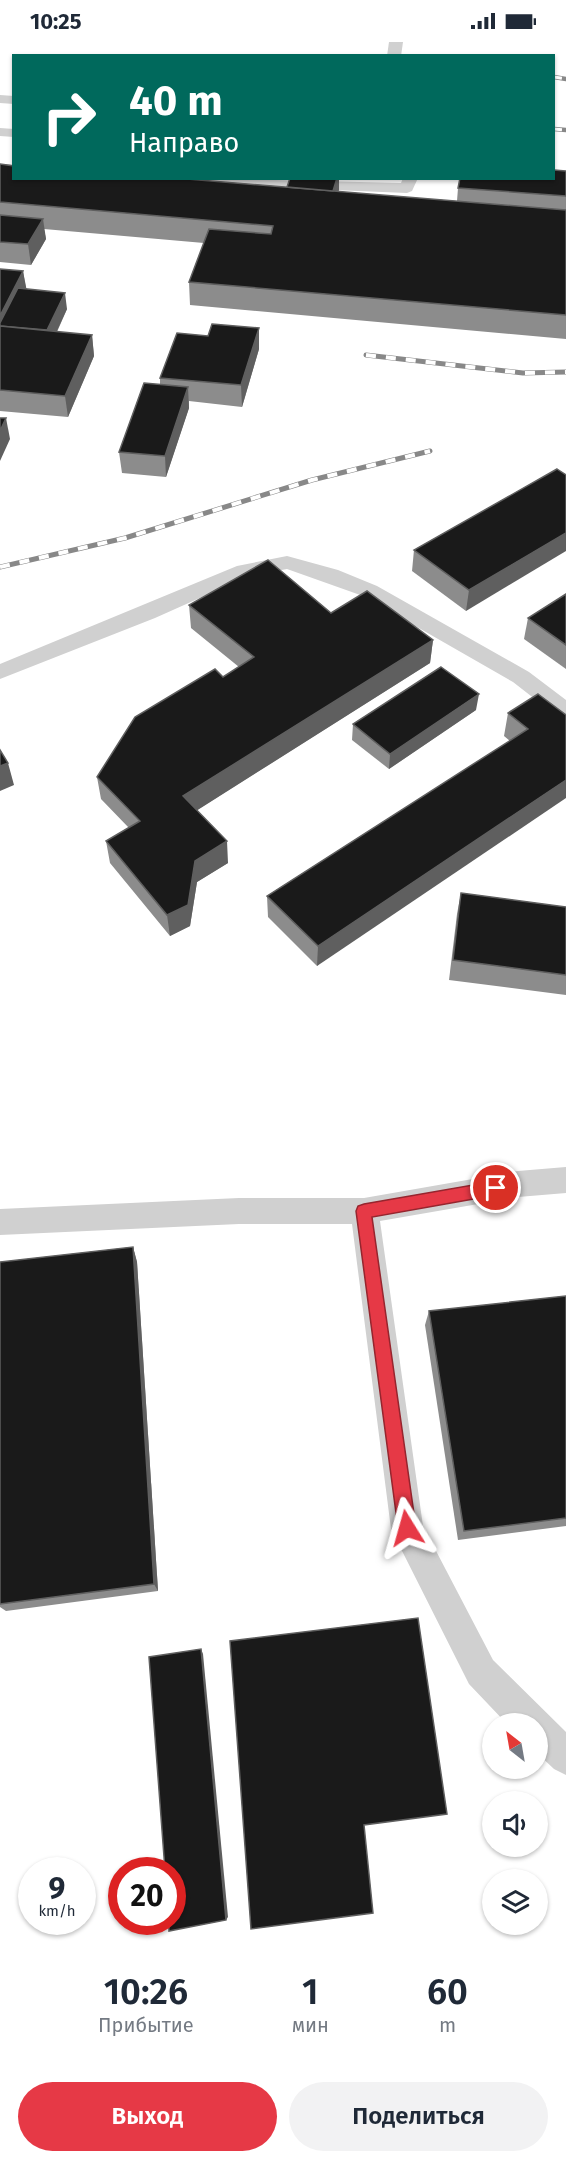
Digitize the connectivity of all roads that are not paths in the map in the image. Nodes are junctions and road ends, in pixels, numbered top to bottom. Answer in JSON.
{"nodes":[{"id":1,"x":206,"y":180,"type":"edge"},
{"id":2,"x":409,"y":183,"type":"edge"},
{"id":3,"x":408,"y":208,"type":"edge"},
{"id":4,"x":0,"y":672,"type":"edge"},
{"id":5,"x":566,"y":711,"type":"edge"},
{"id":6,"x":566,"y":1180,"type":"edge"},
{"id":7,"x":364,"y":1211,"type":"junction"},
{"id":8,"x":0,"y":1222,"type":"edge"},
{"id":9,"x":521,"y":1713,"type":"edge"},
{"id":10,"x":548,"y":1739,"type":"edge"},
{"id":11,"x":566,"y":1757,"type":"edge"}],
"edges":[{"from":1,"to":2,"type":"lane"},
{"from":2,"to":3,"type":"lane"},
{"from":4,"to":5,"type":"lane"},
{"from":6,"to":7,"type":"lane"},
{"from":7,"to":8,"type":"lane"},
{"from":7,"to":9,"type":"lane"},
{"from":10,"to":11,"type":"lane"}]}
